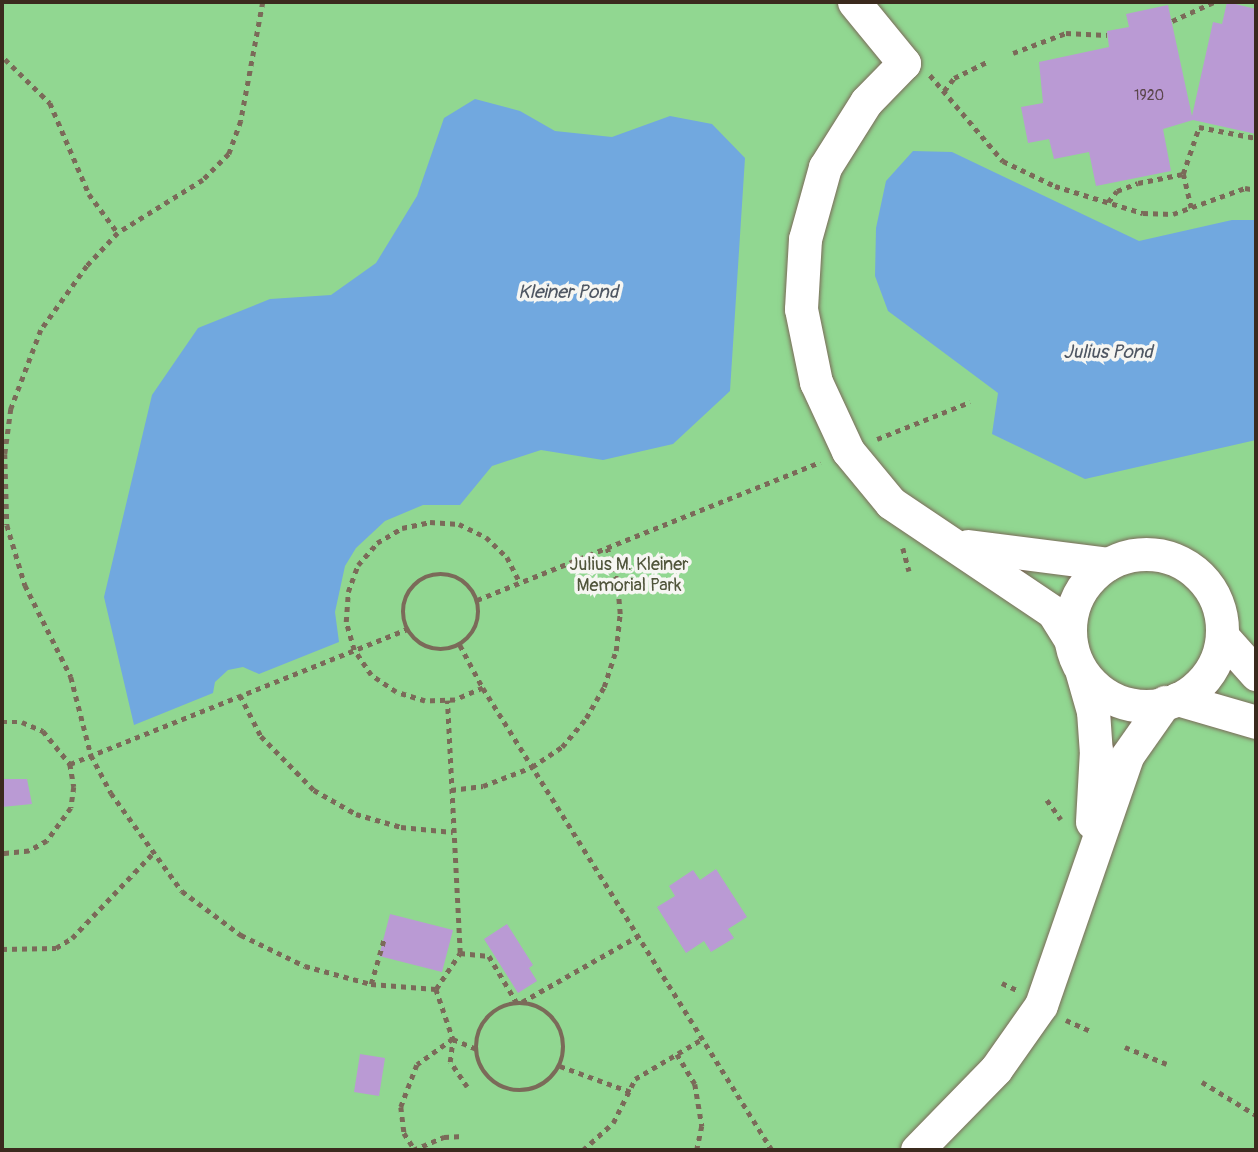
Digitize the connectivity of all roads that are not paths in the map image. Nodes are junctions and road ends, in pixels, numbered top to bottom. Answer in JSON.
{"nodes":[{"id":1,"x":854,"y":2,"type":"edge"},
{"id":2,"x":958,"y":545,"type":"junction"},
{"id":3,"x":1108,"y":564,"type":"junction"},
{"id":4,"x":1223,"y":637,"type":"junction"},
{"id":5,"x":1069,"y":638,"type":"junction"},
{"id":6,"x":1082,"y":673,"type":"junction"},
{"id":7,"x":1256,"y":674,"type":"edge"},
{"id":8,"x":1171,"y":701,"type":"junction"},
{"id":9,"x":1256,"y":722,"type":"edge"},
{"id":10,"x":1086,"y":879,"type":"junction"},
{"id":11,"x":917,"y":1150,"type":"edge"}],
"edges":[{"from":1,"to":2,"type":"street"},
{"from":2,"to":3,"type":"street"},
{"from":2,"to":5,"type":"street"},
{"from":3,"to":4,"type":"street"},
{"from":3,"to":5,"type":"street"},
{"from":4,"to":7,"type":"street"},
{"from":4,"to":8,"type":"street"},
{"from":5,"to":6,"type":"street"},
{"from":6,"to":8,"type":"street"},
{"from":6,"to":10,"type":"street"},
{"from":8,"to":9,"type":"street"},
{"from":8,"to":10,"type":"street"},
{"from":10,"to":11,"type":"street"}]}
